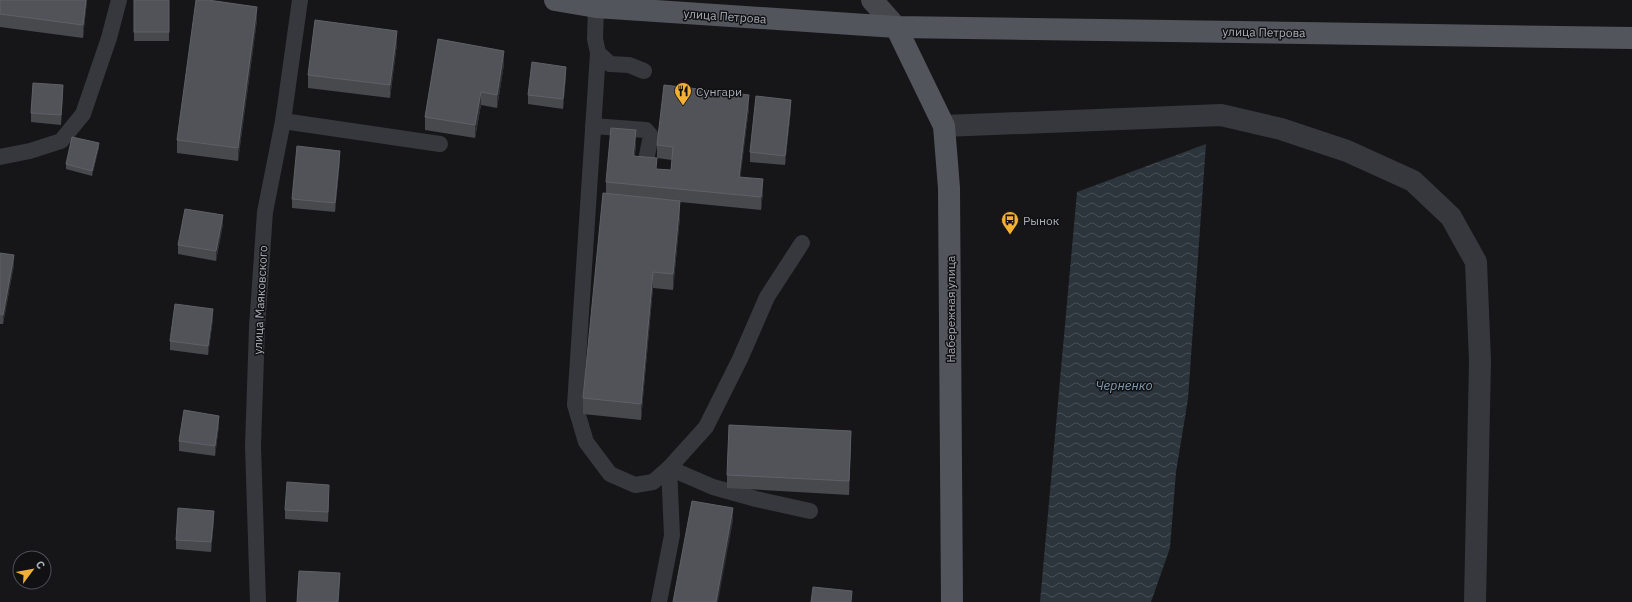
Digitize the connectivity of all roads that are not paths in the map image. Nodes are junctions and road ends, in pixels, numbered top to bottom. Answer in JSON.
{"nodes":[{"id":1,"x":119,"y":0,"type":"edge"},
{"id":2,"x":300,"y":0,"type":"edge"},
{"id":3,"x":554,"y":0,"type":"edge"},
{"id":4,"x":874,"y":1,"type":"edge"},
{"id":5,"x":596,"y":7,"type":"junction"},
{"id":6,"x":896,"y":27,"type":"junction"},
{"id":7,"x":1632,"y":38,"type":"edge"},
{"id":8,"x":598,"y":53,"type":"junction"},
{"id":9,"x":644,"y":71,"type":"dead end"},
{"id":10,"x":283,"y":121,"type":"junction"},
{"id":11,"x":593,"y":126,"type":"junction"},
{"id":12,"x":944,"y":126,"type":"junction"},
{"id":13,"x":440,"y":144,"type":"dead end"},
{"id":14,"x":0,"y":157,"type":"edge"},
{"id":15,"x":646,"y":160,"type":"edge"},
{"id":16,"x":802,"y":243,"type":"dead end"},
{"id":17,"x":669,"y":468,"type":"junction"},
{"id":18,"x":810,"y":511,"type":"dead end"},
{"id":19,"x":258,"y":602,"type":"edge"},
{"id":20,"x":659,"y":602,"type":"edge"},
{"id":21,"x":952,"y":602,"type":"edge"},
{"id":22,"x":1475,"y":602,"type":"edge"}],
"edges":[{"from":1,"to":14,"type":"lane"},
{"from":2,"to":10,"type":"lane","name":"улица Маяковского"},
{"from":3,"to":5,"type":"main road","name":"улица Петрова"},
{"from":4,"to":6,"type":"main road"},
{"from":5,"to":6,"type":"main road","name":"улица Петрова"},
{"from":5,"to":8,"type":"lane"},
{"from":6,"to":7,"type":"main road","name":"улица Петрова"},
{"from":6,"to":12,"type":"main road","name":"Набережная улица"},
{"from":8,"to":9,"type":"lane"},
{"from":8,"to":11,"type":"lane"},
{"from":10,"to":13,"type":"lane"},
{"from":10,"to":19,"type":"lane","name":"улица Маяковского"},
{"from":11,"to":15,"type":"lane"},
{"from":11,"to":17,"type":"lane"},
{"from":12,"to":21,"type":"main road","name":"Набережная улица"},
{"from":12,"to":22,"type":"street"},
{"from":16,"to":17,"type":"lane"},
{"from":17,"to":18,"type":"lane"},
{"from":17,"to":20,"type":"lane"}]}
